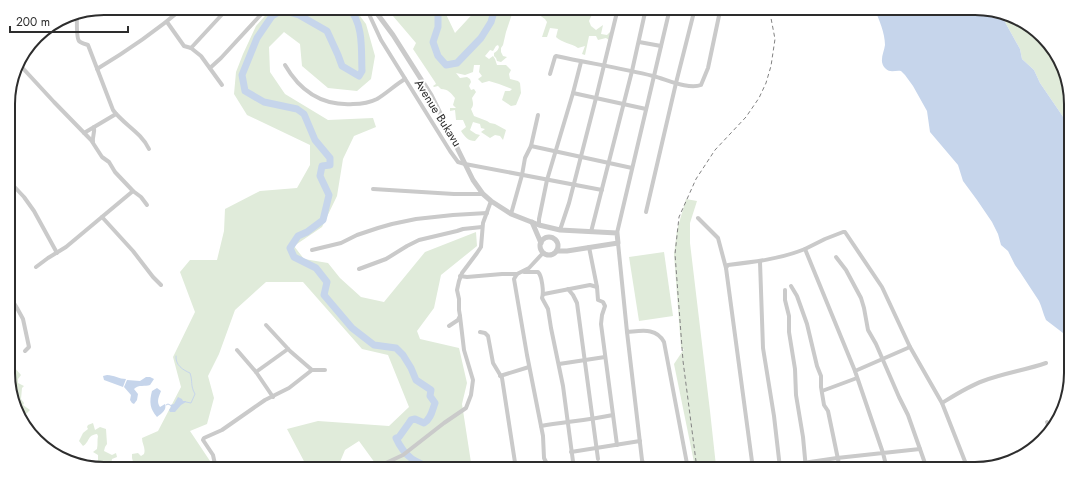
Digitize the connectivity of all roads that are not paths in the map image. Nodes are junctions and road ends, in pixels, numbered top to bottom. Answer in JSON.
{"nodes":[{"id":1,"x":174,"y":15,"type":"edge"},
{"id":2,"x":222,"y":15,"type":"edge"},
{"id":3,"x":261,"y":15,"type":"edge"},
{"id":4,"x":369,"y":15,"type":"edge"},
{"id":5,"x":378,"y":15,"type":"edge"},
{"id":6,"x":616,"y":15,"type":"edge"},
{"id":7,"x":645,"y":15,"type":"edge"},
{"id":8,"x":668,"y":15,"type":"edge"},
{"id":9,"x":693,"y":15,"type":"edge"},
{"id":10,"x":719,"y":15,"type":"edge"},
{"id":11,"x":77,"y":19,"type":"edge"},
{"id":12,"x":166,"y":22,"type":"junction"},
{"id":13,"x":639,"y":42,"type":"junction"},
{"id":14,"x":661,"y":46,"type":"junction"},
{"id":15,"x":191,"y":48,"type":"junction"},
{"id":16,"x":581,"y":62,"type":"junction"},
{"id":17,"x":285,"y":65,"type":"dead end"},
{"id":18,"x":605,"y":66,"type":"junction"},
{"id":19,"x":23,"y":68,"type":"edge"},
{"id":20,"x":210,"y":68,"type":"junction"},
{"id":21,"x":97,"y":69,"type":"junction"},
{"id":22,"x":632,"y":71,"type":"junction"},
{"id":23,"x":550,"y":74,"type":"dead end"},
{"id":24,"x":654,"y":76,"type":"junction"},
{"id":25,"x":405,"y":79,"type":"junction"},
{"id":26,"x":676,"y":83,"type":"junction"},
{"id":27,"x":222,"y":85,"type":"dead end"},
{"id":28,"x":573,"y":93,"type":"junction"},
{"id":29,"x":596,"y":98,"type":"junction"},
{"id":30,"x":624,"y":104,"type":"junction"},
{"id":31,"x":646,"y":109,"type":"junction"},
{"id":32,"x":116,"y":114,"type":"junction"},
{"id":33,"x":538,"y":115,"type":"dead end"},
{"id":34,"x":94,"y":127,"type":"junction"},
{"id":35,"x":84,"y":133,"type":"junction"},
{"id":36,"x":93,"y":144,"type":"junction"},
{"id":37,"x":531,"y":146,"type":"junction"},
{"id":38,"x":148,"y":149,"type":"dead end"},
{"id":39,"x":556,"y":152,"type":"junction"},
{"id":40,"x":581,"y":157,"type":"junction"},
{"id":41,"x":609,"y":163,"type":"junction"},
{"id":42,"x":465,"y":164,"type":"junction"},
{"id":43,"x":632,"y":168,"type":"junction"},
{"id":44,"x":522,"y":175,"type":"junction"},
{"id":45,"x":547,"y":180,"type":"junction"},
{"id":46,"x":574,"y":185,"type":"junction"},
{"id":47,"x":15,"y":187,"type":"edge"},
{"id":48,"x":373,"y":189,"type":"dead end"},
{"id":49,"x":602,"y":190,"type":"junction"},
{"id":50,"x":133,"y":191,"type":"junction"},
{"id":51,"x":484,"y":194,"type":"junction"},
{"id":52,"x":491,"y":201,"type":"junction"},
{"id":53,"x":147,"y":205,"type":"dead end"},
{"id":54,"x":646,"y":212,"type":"dead end"},
{"id":55,"x":487,"y":213,"type":"junction"},
{"id":56,"x":511,"y":214,"type":"junction"},
{"id":57,"x":102,"y":217,"type":"junction"},
{"id":58,"x":698,"y":218,"type":"dead end"},
{"id":59,"x":532,"y":222,"type":"junction"},
{"id":60,"x":542,"y":226,"type":"junction"},
{"id":61,"x":482,"y":227,"type":"junction"},
{"id":62,"x":560,"y":230,"type":"junction"},
{"id":63,"x":591,"y":232,"type":"junction"},
{"id":64,"x":617,"y":233,"type":"junction"},
{"id":65,"x":553,"y":238,"type":"junction"},
{"id":66,"x":541,"y":243,"type":"junction"},
{"id":67,"x":618,"y":243,"type":"junction"},
{"id":68,"x":589,"y":247,"type":"junction"},
{"id":69,"x":805,"y":249,"type":"junction"},
{"id":70,"x":312,"y":250,"type":"dead end"},
{"id":71,"x":557,"y":251,"type":"junction"},
{"id":72,"x":56,"y":253,"type":"junction"},
{"id":73,"x":543,"y":253,"type":"junction"},
{"id":74,"x":836,"y":257,"type":"dead end"},
{"id":75,"x":760,"y":262,"type":"junction"},
{"id":76,"x":36,"y":267,"type":"dead end"},
{"id":77,"x":726,"y":268,"type":"junction"},
{"id":78,"x":359,"y":269,"type":"dead end"},
{"id":79,"x":520,"y":273,"type":"junction"},
{"id":80,"x":460,"y":276,"type":"junction"},
{"id":81,"x":161,"y":285,"type":"dead end"},
{"id":82,"x":791,"y":286,"type":"dead end"},
{"id":83,"x":597,"y":287,"type":"junction"},
{"id":84,"x":568,"y":289,"type":"junction"},
{"id":85,"x":785,"y":290,"type":"dead end"},
{"id":86,"x":544,"y":294,"type":"junction"},
{"id":87,"x":15,"y":305,"type":"edge"},
{"id":88,"x":460,"y":316,"type":"junction"},
{"id":89,"x":266,"y":324,"type":"dead end"},
{"id":90,"x":449,"y":326,"type":"dead end"},
{"id":91,"x":480,"y":332,"type":"dead end"},
{"id":92,"x":627,"y":332,"type":"junction"},
{"id":93,"x":910,"y":347,"type":"junction"},
{"id":94,"x":288,"y":349,"type":"junction"},
{"id":95,"x":237,"y":350,"type":"dead end"},
{"id":96,"x":25,"y":351,"type":"dead end"},
{"id":97,"x":605,"y":357,"type":"junction"},
{"id":98,"x":882,"y":359,"type":"junction"},
{"id":99,"x":585,"y":360,"type":"junction"},
{"id":100,"x":1046,"y":363,"type":"dead end"},
{"id":101,"x":559,"y":364,"type":"junction"},
{"id":102,"x":529,"y":367,"type":"junction"},
{"id":103,"x":312,"y":370,"type":"junction"},
{"id":104,"x":325,"y":370,"type":"dead end"},
{"id":105,"x":855,"y":371,"type":"junction"},
{"id":106,"x":256,"y":372,"type":"junction"},
{"id":107,"x":500,"y":376,"type":"junction"},
{"id":108,"x":857,"y":378,"type":"junction"},
{"id":109,"x":822,"y":391,"type":"junction"},
{"id":110,"x":273,"y":397,"type":"junction"},
{"id":111,"x":942,"y":403,"type":"junction"},
{"id":112,"x":613,"y":415,"type":"junction"},
{"id":113,"x":593,"y":420,"type":"junction"},
{"id":114,"x":567,"y":422,"type":"junction"},
{"id":115,"x":541,"y":426,"type":"junction"},
{"id":116,"x":640,"y":441,"type":"junction"},
{"id":117,"x":617,"y":445,"type":"junction"},
{"id":118,"x":597,"y":448,"type":"junction"},
{"id":119,"x":920,"y":449,"type":"junction"},
{"id":120,"x":572,"y":452,"type":"junction"},
{"id":121,"x":883,"y":453,"type":"junction"},
{"id":122,"x":837,"y":458,"type":"junction"},
{"id":123,"x":598,"y":459,"type":"dead end"},
{"id":124,"x":214,"y":462,"type":"edge"},
{"id":125,"x":388,"y":462,"type":"edge"},
{"id":126,"x":515,"y":462,"type":"edge"},
{"id":127,"x":546,"y":462,"type":"edge"},
{"id":128,"x":573,"y":462,"type":"edge"},
{"id":129,"x":643,"y":462,"type":"edge"},
{"id":130,"x":687,"y":462,"type":"edge"},
{"id":131,"x":752,"y":462,"type":"edge"},
{"id":132,"x":779,"y":462,"type":"edge"},
{"id":133,"x":806,"y":462,"type":"joint"},
{"id":134,"x":838,"y":462,"type":"edge"},
{"id":135,"x":885,"y":462,"type":"edge"},
{"id":136,"x":925,"y":462,"type":"edge"},
{"id":137,"x":965,"y":462,"type":"edge"}],
"edges":[{"from":1,"to":12,"type":"street"},
{"from":2,"to":15,"type":"street"},
{"from":3,"to":20,"type":"street"},
{"from":4,"to":25,"type":"street","name":"Avenue Bukavu"},
{"from":5,"to":42,"type":"street"},
{"from":6,"to":18,"type":"street"},
{"from":7,"to":13,"type":"street"},
{"from":8,"to":14,"type":"street"},
{"from":9,"to":26,"type":"street"},
{"from":10,"to":26,"type":"street"},
{"from":11,"to":21,"type":"street"},
{"from":12,"to":15,"type":"street"},
{"from":12,"to":21,"type":"street"},
{"from":13,"to":14,"type":"street"},
{"from":13,"to":22,"type":"street"},
{"from":14,"to":24,"type":"street"},
{"from":15,"to":20,"type":"street"},
{"from":16,"to":18,"type":"street"},
{"from":16,"to":23,"type":"street"},
{"from":16,"to":28,"type":"street"},
{"from":17,"to":25,"type":"street"},
{"from":18,"to":22,"type":"street"},
{"from":18,"to":29,"type":"street"},
{"from":19,"to":35,"type":"street"},
{"from":20,"to":27,"type":"street"},
{"from":21,"to":32,"type":"street"},
{"from":22,"to":24,"type":"street"},
{"from":22,"to":30,"type":"street"},
{"from":24,"to":26,"type":"street"},
{"from":24,"to":31,"type":"street"},
{"from":25,"to":42,"type":"street","name":"Avenue Bukavu"},
{"from":26,"to":54,"type":"street"},
{"from":28,"to":29,"type":"street"},
{"from":28,"to":39,"type":"street"},
{"from":29,"to":30,"type":"street"},
{"from":29,"to":40,"type":"street"},
{"from":30,"to":31,"type":"street"},
{"from":30,"to":41,"type":"street"},
{"from":31,"to":43,"type":"street"},
{"from":32,"to":34,"type":"street"},
{"from":32,"to":38,"type":"street"},
{"from":33,"to":37,"type":"street"},
{"from":34,"to":35,"type":"street"},
{"from":34,"to":36,"type":"street"},
{"from":35,"to":36,"type":"street"},
{"from":36,"to":50,"type":"street"},
{"from":37,"to":39,"type":"street"},
{"from":37,"to":44,"type":"street"},
{"from":39,"to":40,"type":"street"},
{"from":39,"to":45,"type":"street"},
{"from":40,"to":41,"type":"street"},
{"from":40,"to":46,"type":"street"},
{"from":41,"to":43,"type":"street"},
{"from":41,"to":49,"type":"street"},
{"from":42,"to":44,"type":"street","name":"Avenue Bukavu"},
{"from":42,"to":51,"type":"street"},
{"from":43,"to":64,"type":"street"},
{"from":44,"to":45,"type":"street","name":"Avenue Bukavu"},
{"from":44,"to":56,"type":"street"},
{"from":45,"to":46,"type":"street","name":"Avenue Bukavu"},
{"from":45,"to":60,"type":"street"},
{"from":46,"to":49,"type":"street","name":"Avenue Bukavu"},
{"from":46,"to":62,"type":"street"},
{"from":47,"to":72,"type":"street"},
{"from":48,"to":51,"type":"street"},
{"from":49,"to":63,"type":"street"},
{"from":50,"to":53,"type":"street"},
{"from":50,"to":57,"type":"street"},
{"from":51,"to":52,"type":"street"},
{"from":52,"to":55,"type":"street"},
{"from":52,"to":56,"type":"street"},
{"from":55,"to":61,"type":"street"},
{"from":55,"to":70,"type":"street"},
{"from":56,"to":59,"type":"street"},
{"from":57,"to":72,"type":"street"},
{"from":57,"to":81,"type":"street"},
{"from":58,"to":77,"type":"street"},
{"from":59,"to":60,"type":"street"},
{"from":59,"to":66,"type":"street"},
{"from":60,"to":62,"type":"street"},
{"from":60,"to":65,"type":"street"},
{"from":61,"to":78,"type":"street"},
{"from":61,"to":80,"type":"street"},
{"from":62,"to":63,"type":"street"},
{"from":62,"to":65,"type":"street"},
{"from":63,"to":64,"type":"street"},
{"from":64,"to":67,"type":"street"},
{"from":65,"to":66,"type":"street"},
{"from":65,"to":71,"type":"street"},
{"from":66,"to":73,"type":"street"},
{"from":67,"to":68,"type":"street"},
{"from":67,"to":92,"type":"street"},
{"from":68,"to":71,"type":"street"},
{"from":68,"to":83,"type":"street"},
{"from":69,"to":75,"type":"street"},
{"from":69,"to":93,"type":"street"},
{"from":69,"to":105,"type":"street"},
{"from":71,"to":73,"type":"street"},
{"from":72,"to":76,"type":"street"},
{"from":73,"to":79,"type":"street"},
{"from":74,"to":98,"type":"street"},
{"from":75,"to":77,"type":"street"},
{"from":75,"to":132,"type":"street"},
{"from":77,"to":131,"type":"street"},
{"from":79,"to":80,"type":"street"},
{"from":79,"to":86,"type":"street"},
{"from":79,"to":102,"type":"street"},
{"from":80,"to":88,"type":"street"},
{"from":82,"to":109,"type":"street"},
{"from":83,"to":84,"type":"street"},
{"from":83,"to":97,"type":"street"},
{"from":84,"to":86,"type":"street"},
{"from":84,"to":99,"type":"street"},
{"from":85,"to":133,"type":"street"},
{"from":86,"to":101,"type":"street"},
{"from":87,"to":96,"type":"street"},
{"from":88,"to":90,"type":"street"},
{"from":88,"to":125,"type":"street"},
{"from":89,"to":94,"type":"street"},
{"from":91,"to":107,"type":"street"},
{"from":92,"to":116,"type":"street"},
{"from":92,"to":130,"type":"street"},
{"from":93,"to":98,"type":"street"},
{"from":93,"to":111,"type":"street"},
{"from":94,"to":103,"type":"street"},
{"from":94,"to":106,"type":"street"},
{"from":95,"to":106,"type":"street"},
{"from":97,"to":99,"type":"street"},
{"from":97,"to":112,"type":"street"},
{"from":98,"to":105,"type":"street"},
{"from":98,"to":119,"type":"street"},
{"from":99,"to":101,"type":"street"},
{"from":99,"to":113,"type":"street"},
{"from":100,"to":111,"type":"street"},
{"from":101,"to":114,"type":"street"},
{"from":102,"to":107,"type":"street"},
{"from":102,"to":115,"type":"street"},
{"from":103,"to":104,"type":"street"},
{"from":103,"to":110,"type":"street"},
{"from":105,"to":108,"type":"street"},
{"from":106,"to":110,"type":"street"},
{"from":107,"to":126,"type":"street"},
{"from":108,"to":109,"type":"street"},
{"from":108,"to":121,"type":"street"},
{"from":109,"to":122,"type":"street"},
{"from":110,"to":124,"type":"street"},
{"from":111,"to":137,"type":"street"},
{"from":112,"to":113,"type":"street"},
{"from":112,"to":117,"type":"street"},
{"from":113,"to":114,"type":"street"},
{"from":113,"to":118,"type":"street"},
{"from":114,"to":115,"type":"street"},
{"from":114,"to":120,"type":"street"},
{"from":115,"to":127,"type":"street"},
{"from":116,"to":117,"type":"street"},
{"from":116,"to":129,"type":"street"},
{"from":117,"to":118,"type":"street"},
{"from":118,"to":120,"type":"street"},
{"from":118,"to":123,"type":"street"},
{"from":119,"to":121,"type":"street"},
{"from":119,"to":136,"type":"street"},
{"from":120,"to":128,"type":"street"},
{"from":121,"to":122,"type":"street"},
{"from":121,"to":135,"type":"street"},
{"from":122,"to":133,"type":"street"},
{"from":122,"to":134,"type":"street"}]}
